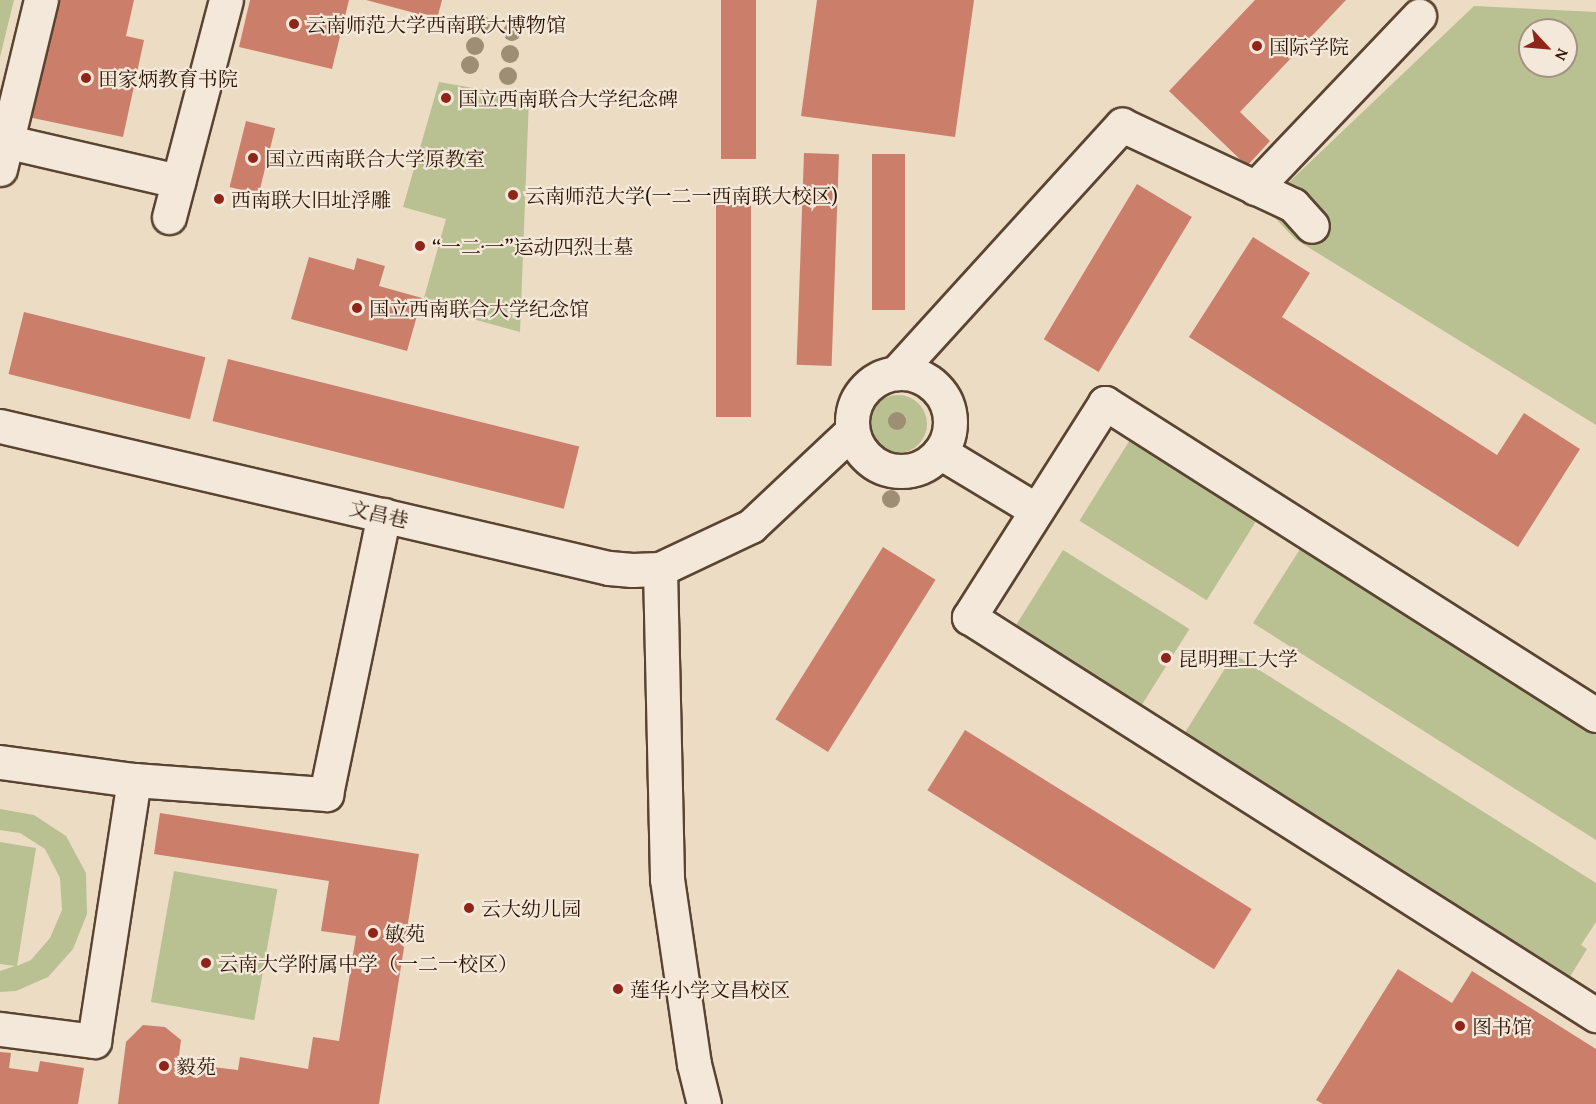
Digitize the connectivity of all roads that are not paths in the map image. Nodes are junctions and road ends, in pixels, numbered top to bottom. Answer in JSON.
{"nodes":[{"id":1,"x":41,"y":0,"type":"edge"},
{"id":2,"x":226,"y":0,"type":"edge"},
{"id":3,"x":1419,"y":16,"type":"dead end"},
{"id":4,"x":2,"y":150,"type":"edge"},
{"id":5,"x":178,"y":181,"type":"junction"},
{"id":6,"x":1255,"y":188,"type":"junction"},
{"id":7,"x":169,"y":217,"type":"dead end"},
{"id":8,"x":1312,"y":226,"type":"dead end"},
{"id":9,"x":896,"y":373,"type":"junction"},
{"id":10,"x":0,"y":426,"type":"edge"},
{"id":11,"x":852,"y":431,"type":"junction"},
{"id":12,"x":940,"y":452,"type":"junction"},
{"id":13,"x":1036,"y":510,"type":"junction"},
{"id":14,"x":384,"y":515,"type":"junction"},
{"id":15,"x":660,"y":569,"type":"junction"},
{"id":16,"x":1596,"y":715,"type":"edge"},
{"id":17,"x":0,"y":762,"type":"edge"},
{"id":18,"x":134,"y":780,"type":"junction"},
{"id":19,"x":1596,"y":1015,"type":"edge"},
{"id":20,"x":0,"y":1029,"type":"edge"},
{"id":21,"x":704,"y":1104,"type":"edge"}],
"edges":[{"from":1,"to":4,"type":"street"},
{"from":2,"to":5,"type":"street"},
{"from":3,"to":6,"type":"street"},
{"from":4,"to":5,"type":"street"},
{"from":5,"to":7,"type":"street"},
{"from":6,"to":8,"type":"street"},
{"from":6,"to":9,"type":"street"},
{"from":9,"to":11,"type":"street"},
{"from":9,"to":12,"type":"street"},
{"from":10,"to":14,"type":"street","name":"文昌巷"},
{"from":11,"to":12,"type":"street"},
{"from":11,"to":15,"type":"street","name":"文昌巷"},
{"from":12,"to":13,"type":"street"},
{"from":13,"to":16,"type":"street"},
{"from":13,"to":19,"type":"street"},
{"from":14,"to":15,"type":"street","name":"文昌巷"},
{"from":14,"to":18,"type":"street"},
{"from":15,"to":21,"type":"street"},
{"from":17,"to":18,"type":"street"},
{"from":18,"to":20,"type":"street"}]}
